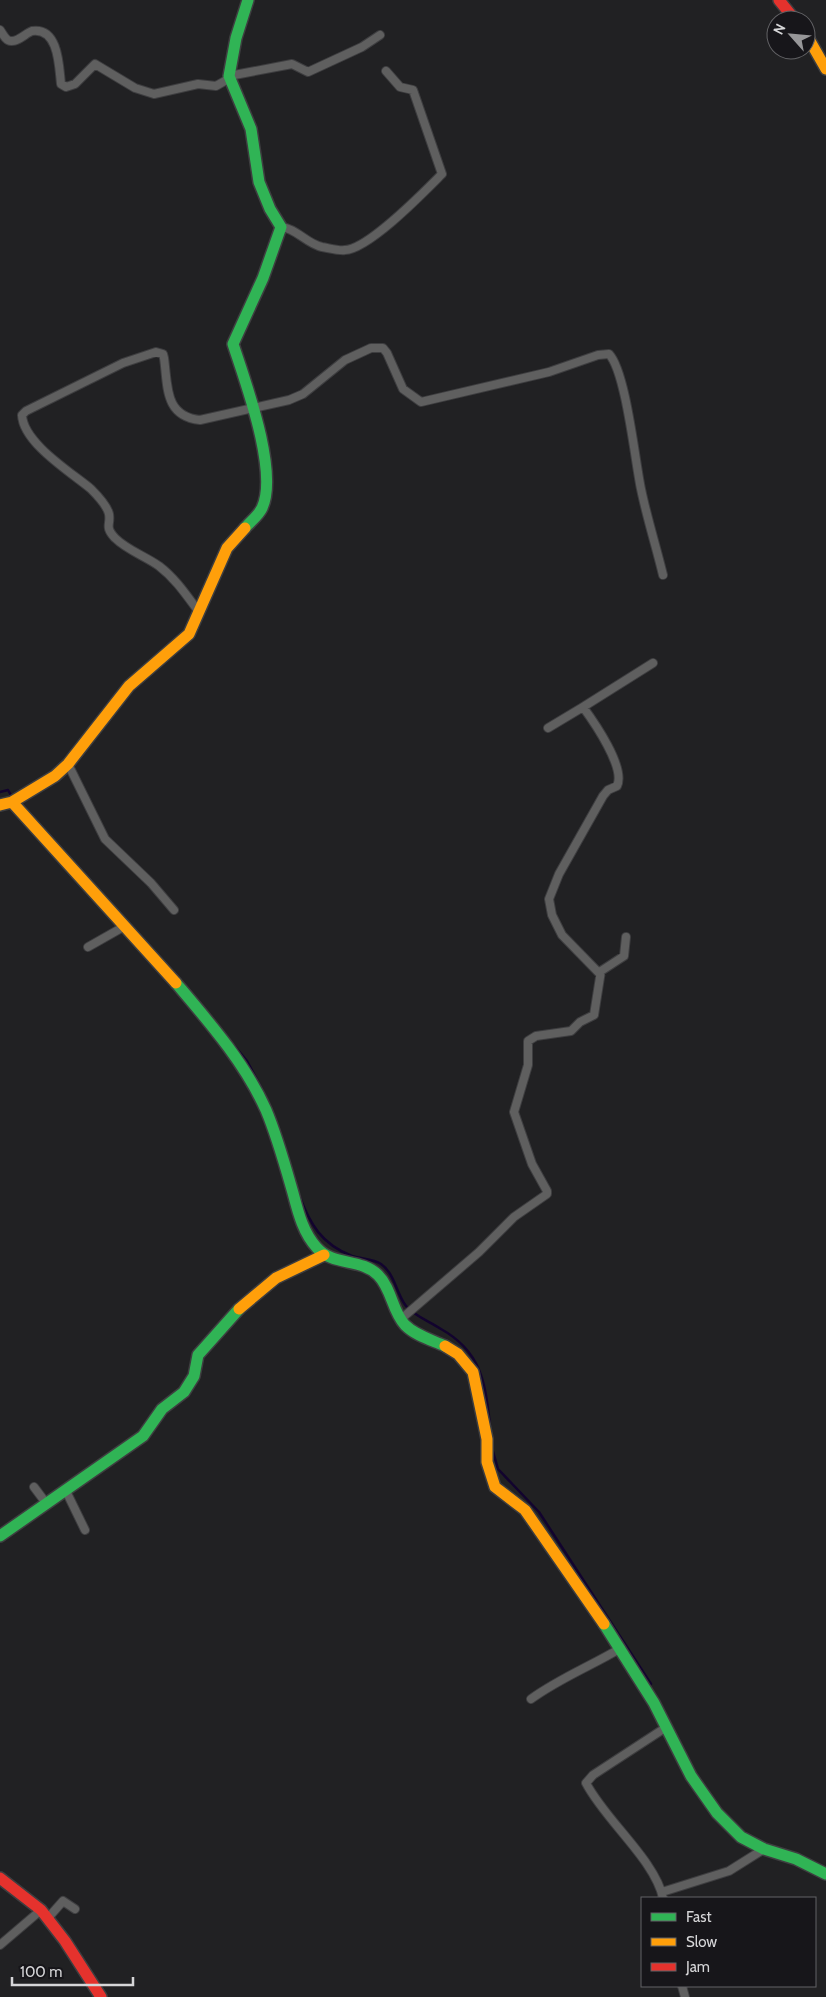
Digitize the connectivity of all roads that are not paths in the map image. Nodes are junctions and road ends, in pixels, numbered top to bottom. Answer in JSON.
{"nodes":[{"id":1,"x":248,"y":0,"type":"edge"},
{"id":2,"x":779,"y":0,"type":"edge"},
{"id":3,"x":787,"y":10,"type":"edge"},
{"id":4,"x":0,"y":30,"type":"edge"},
{"id":5,"x":380,"y":35,"type":"dead end"},
{"id":6,"x":816,"y":52,"type":"edge"},
{"id":7,"x":826,"y":69,"type":"edge"},
{"id":8,"x":386,"y":71,"type":"dead end"},
{"id":9,"x":230,"y":77,"type":"junction"},
{"id":10,"x":281,"y":227,"type":"junction"},
{"id":11,"x":254,"y":407,"type":"junction"},
{"id":12,"x":663,"y":575,"type":"dead end"},
{"id":13,"x":199,"y":612,"type":"junction"},
{"id":14,"x":653,"y":663,"type":"dead end"},
{"id":15,"x":583,"y":707,"type":"junction"},
{"id":16,"x":548,"y":728,"type":"dead end"},
{"id":17,"x":68,"y":764,"type":"junction"},
{"id":18,"x":15,"y":801,"type":"junction"},
{"id":19,"x":0,"y":805,"type":"edge"},
{"id":20,"x":174,"y":910,"type":"dead end"},
{"id":21,"x":125,"y":926,"type":"junction"},
{"id":22,"x":626,"y":937,"type":"dead end"},
{"id":23,"x":88,"y":947,"type":"dead end"},
{"id":24,"x":600,"y":974,"type":"junction"},
{"id":25,"x":324,"y":1255,"type":"junction"},
{"id":26,"x":403,"y":1317,"type":"junction"},
{"id":27,"x":34,"y":1486,"type":"dead end"},
{"id":28,"x":66,"y":1491,"type":"junction"},
{"id":29,"x":46,"y":1503,"type":"junction"},
{"id":30,"x":85,"y":1530,"type":"dead end"},
{"id":31,"x":0,"y":1536,"type":"edge"},
{"id":32,"x":621,"y":1648,"type":"junction"},
{"id":33,"x":531,"y":1700,"type":"dead end"},
{"id":34,"x":665,"y":1728,"type":"junction"},
{"id":35,"x":764,"y":1849,"type":"junction"},
{"id":36,"x":826,"y":1874,"type":"edge"},
{"id":37,"x":0,"y":1878,"type":"edge"},
{"id":38,"x":663,"y":1895,"type":"edge"},
{"id":39,"x":75,"y":1909,"type":"dead end"},
{"id":40,"x":45,"y":1914,"type":"junction"},
{"id":41,"x":0,"y":1946,"type":"edge"},
{"id":42,"x":101,"y":1997,"type":"edge"}],
"edges":[{"from":1,"to":9,"type":"street"},
{"from":2,"to":3,"type":"street"},
{"from":4,"to":9,"type":"street"},
{"from":5,"to":9,"type":"street"},
{"from":6,"to":7,"type":"street"},
{"from":8,"to":10,"type":"street"},
{"from":9,"to":10,"type":"street"},
{"from":10,"to":11,"type":"street"},
{"from":11,"to":12,"type":"street"},
{"from":11,"to":13,"type":"street"},
{"from":11,"to":13,"type":"street"},
{"from":13,"to":17,"type":"street"},
{"from":14,"to":15,"type":"street"},
{"from":15,"to":16,"type":"street"},
{"from":15,"to":24,"type":"street"},
{"from":17,"to":18,"type":"street"},
{"from":17,"to":20,"type":"street"},
{"from":18,"to":19,"type":"street"},
{"from":18,"to":21,"type":"street"},
{"from":21,"to":23,"type":"street"},
{"from":21,"to":25,"type":"street"},
{"from":22,"to":24,"type":"street"},
{"from":24,"to":26,"type":"street"},
{"from":25,"to":26,"type":"street"},
{"from":25,"to":28,"type":"street"},
{"from":26,"to":32,"type":"street"},
{"from":27,"to":29,"type":"street"},
{"from":28,"to":29,"type":"street"},
{"from":28,"to":30,"type":"street"},
{"from":29,"to":31,"type":"street"},
{"from":32,"to":33,"type":"street"},
{"from":32,"to":34,"type":"street"},
{"from":34,"to":35,"type":"street"},
{"from":34,"to":38,"type":"street"},
{"from":35,"to":36,"type":"street"},
{"from":35,"to":38,"type":"street"},
{"from":37,"to":40,"type":"street"},
{"from":39,"to":40,"type":"street"},
{"from":40,"to":41,"type":"street"},
{"from":40,"to":42,"type":"street"}]}
